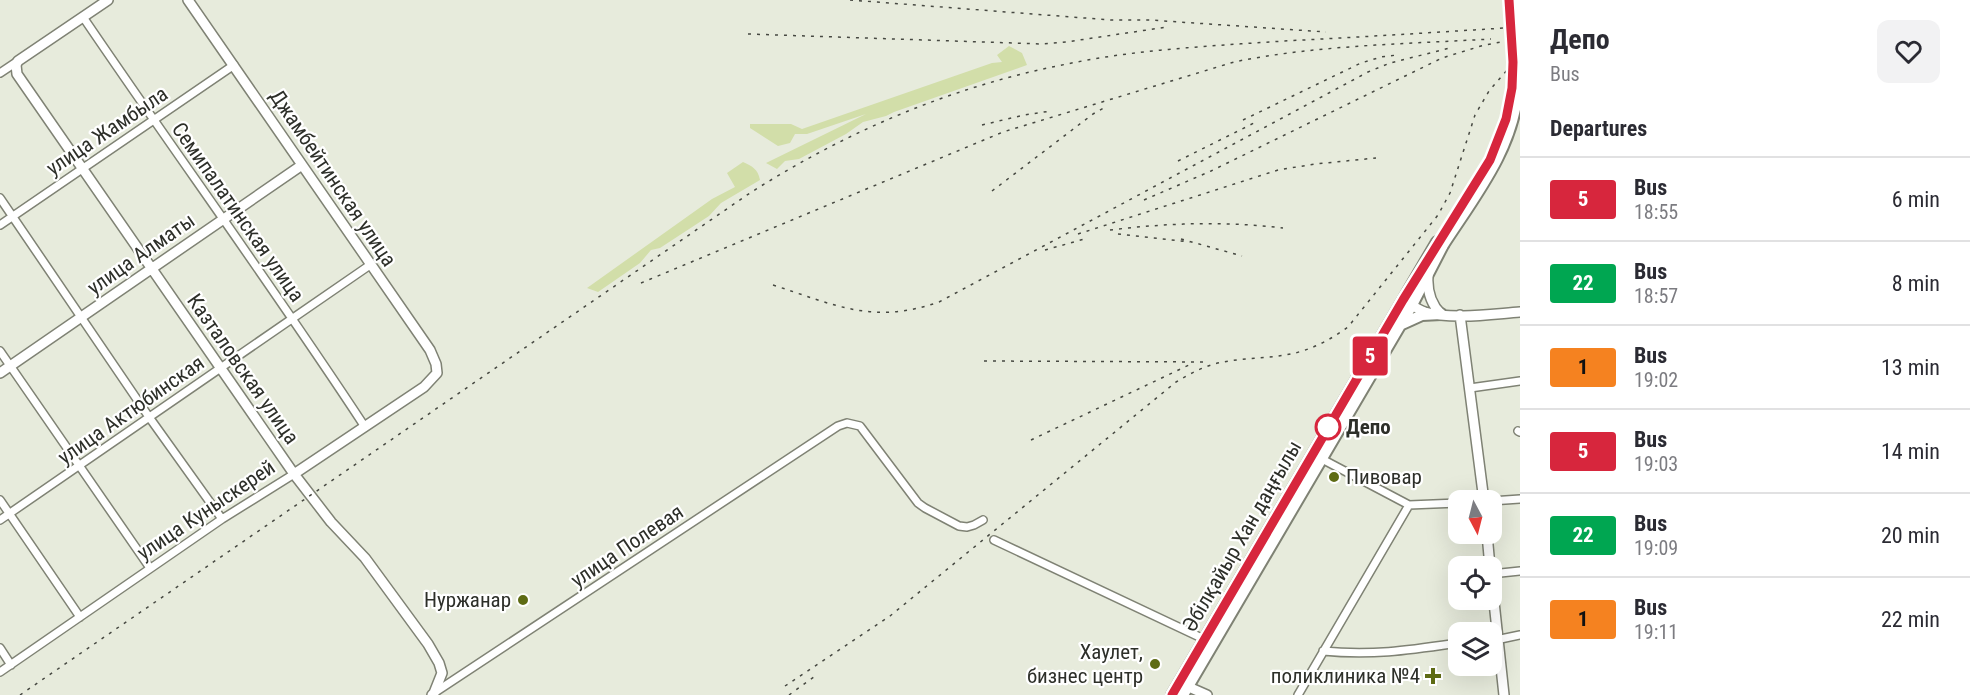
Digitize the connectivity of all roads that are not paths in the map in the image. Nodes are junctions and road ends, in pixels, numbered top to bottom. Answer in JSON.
{"nodes":[{"id":1,"x":108,"y":0,"type":"edge"},
{"id":2,"x":188,"y":0,"type":"edge"},
{"id":3,"x":1509,"y":0,"type":"edge"},
{"id":4,"x":1515,"y":0,"type":"edge"},
{"id":5,"x":83,"y":17,"type":"junction"},
{"id":6,"x":18,"y":60,"type":"junction"},
{"id":7,"x":234,"y":65,"type":"junction"},
{"id":8,"x":0,"y":73,"type":"edge"},
{"id":9,"x":153,"y":120,"type":"junction"},
{"id":10,"x":302,"y":165,"type":"junction"},
{"id":11,"x":82,"y":168,"type":"junction"},
{"id":12,"x":0,"y":198,"type":"edge"},
{"id":13,"x":12,"y":217,"type":"junction"},
{"id":14,"x":224,"y":219,"type":"junction"},
{"id":15,"x":0,"y":225,"type":"edge"},
{"id":16,"x":1440,"y":244,"type":"junction"},
{"id":17,"x":370,"y":265,"type":"junction"},
{"id":18,"x":151,"y":269,"type":"junction"},
{"id":19,"x":1428,"y":274,"type":"junction"},
{"id":20,"x":1407,"y":302,"type":"junction"},
{"id":21,"x":1520,"y":312,"type":"edge"},
{"id":22,"x":1441,"y":314,"type":"junction"},
{"id":23,"x":1461,"y":315,"type":"junction"},
{"id":24,"x":81,"y":318,"type":"junction"},
{"id":25,"x":293,"y":318,"type":"junction"},
{"id":26,"x":1399,"y":325,"type":"junction"},
{"id":27,"x":0,"y":351,"type":"edge"},
{"id":28,"x":10,"y":366,"type":"junction"},
{"id":29,"x":221,"y":368,"type":"junction"},
{"id":30,"x":0,"y":373,"type":"edge"},
{"id":31,"x":433,"y":379,"type":"joint"},
{"id":32,"x":1520,"y":381,"type":"edge"},
{"id":33,"x":1470,"y":387,"type":"junction"},
{"id":34,"x":149,"y":417,"type":"junction"},
{"id":35,"x":365,"y":427,"type":"junction"},
{"id":36,"x":1317,"y":456,"type":"junction"},
{"id":37,"x":78,"y":466,"type":"junction"},
{"id":38,"x":294,"y":474,"type":"junction"},
{"id":39,"x":1483,"y":490,"type":"edge"},
{"id":40,"x":1520,"y":499,"type":"edge"},
{"id":41,"x":0,"y":500,"type":"edge"},
{"id":42,"x":1502,"y":500,"type":"edge"},
{"id":43,"x":1448,"y":503,"type":"edge"},
{"id":44,"x":1409,"y":505,"type":"junction"},
{"id":45,"x":10,"y":513,"type":"junction"},
{"id":46,"x":222,"y":519,"type":"junction"},
{"id":47,"x":0,"y":520,"type":"edge"},
{"id":48,"x":983,"y":520,"type":"dead end"},
{"id":49,"x":994,"y":540,"type":"dead end"},
{"id":50,"x":150,"y":568,"type":"junction"},
{"id":51,"x":1520,"y":571,"type":"edge"},
{"id":52,"x":1502,"y":573,"type":"edge"},
{"id":53,"x":80,"y":617,"type":"junction"},
{"id":54,"x":1520,"y":635,"type":"edge"},
{"id":55,"x":1502,"y":639,"type":"edge"},
{"id":56,"x":1208,"y":642,"type":"junction"},
{"id":57,"x":1448,"y":644,"type":"edge"},
{"id":58,"x":0,"y":648,"type":"edge"},
{"id":59,"x":1323,"y":651,"type":"junction"},
{"id":60,"x":11,"y":665,"type":"junction"},
{"id":61,"x":0,"y":672,"type":"edge"},
{"id":62,"x":1500,"y":676,"type":"edge"},
{"id":63,"x":1183,"y":688,"type":"edge"},
{"id":64,"x":433,"y":694,"type":"edge"},
{"id":65,"x":1172,"y":695,"type":"edge"},
{"id":66,"x":1207,"y":695,"type":"edge"},
{"id":67,"x":1298,"y":695,"type":"edge"},
{"id":68,"x":1504,"y":695,"type":"edge"}],
"edges":[{"from":1,"to":5,"type":"street"},
{"from":2,"to":7,"type":"street","name":"Джамбейтинская улица"},
{"from":3,"to":16,"type":"main road"},
{"from":4,"to":16,"type":"main road","bridge":true},
{"from":5,"to":6,"type":"street"},
{"from":5,"to":9,"type":"street","name":"Семипалатинская улица"},
{"from":6,"to":8,"type":"street"},
{"from":6,"to":11,"type":"street","name":"Казталовская улица"},
{"from":7,"to":9,"type":"street","name":"улица Жамбыла"},
{"from":7,"to":10,"type":"street","name":"Джамбейтинская улица"},
{"from":9,"to":11,"type":"street","name":"улица Жамбыла"},
{"from":9,"to":14,"type":"street","name":"Семипалатинская улица"},
{"from":10,"to":14,"type":"street","name":"улица Алматы"},
{"from":10,"to":17,"type":"street","name":"Джамбейтинская улица"},
{"from":11,"to":13,"type":"street","name":"улица Жамбыла"},
{"from":11,"to":18,"type":"street","name":"Казталовская улица"},
{"from":12,"to":13,"type":"street"},
{"from":13,"to":15,"type":"street","name":"улица Жамбыла"},
{"from":13,"to":24,"type":"street"},
{"from":14,"to":18,"type":"street","name":"улица Алматы"},
{"from":14,"to":25,"type":"street","name":"Семипалатинская улица"},
{"from":16,"to":19,"type":"main road","name":"Әбілқайыр Хан даңғылы"},
{"from":16,"to":20,"type":"main road","name":"Әбілқайыр Хан даңғылы"},
{"from":17,"to":25,"type":"street","name":"улица Актюбинская"},
{"from":17,"to":31,"type":"street","name":"Джамбейтинская улица"},
{"from":18,"to":24,"type":"street","name":"улица Алматы"},
{"from":18,"to":29,"type":"street","name":"Казталовская улица"},
{"from":19,"to":20,"type":"main road","name":"Әбілқайыр Хан даңғылы"},
{"from":19,"to":22,"type":"street"},
{"from":20,"to":22,"type":"street"},
{"from":20,"to":26,"type":"main road","name":"Әбілқайыр Хан даңғылы"},
{"from":20,"to":36,"type":"main road","name":"Әбілқайыр Хан даңғылы"},
{"from":21,"to":23,"type":"street"},
{"from":22,"to":23,"type":"street"},
{"from":22,"to":26,"type":"main road"},
{"from":23,"to":33,"type":"street"},
{"from":24,"to":28,"type":"street","name":"улица Алматы"},
{"from":24,"to":34,"type":"street"},
{"from":25,"to":29,"type":"street","name":"улица Актюбинская"},
{"from":25,"to":35,"type":"street","name":"Семипалатинская улица"},
{"from":26,"to":36,"type":"main road","name":"Әбілқайыр Хан даңғылы"},
{"from":27,"to":28,"type":"street"},
{"from":28,"to":30,"type":"street","name":"улица Алматы"},
{"from":28,"to":37,"type":"street"},
{"from":29,"to":34,"type":"street","name":"улица Актюбинская"},
{"from":29,"to":38,"type":"street","name":"Казталовская улица"},
{"from":31,"to":35,"type":"street","name":"улица Куныскерей"},
{"from":32,"to":33,"type":"street"},
{"from":33,"to":39,"type":"street"},
{"from":34,"to":37,"type":"street","name":"улица Актюбинская"},
{"from":34,"to":46,"type":"street"},
{"from":35,"to":38,"type":"street","name":"улица Куныскерей"},
{"from":36,"to":44,"type":"street"},
{"from":36,"to":56,"type":"main road","name":"Әбілқайыр Хан даңғылы"},
{"from":37,"to":45,"type":"street","name":"улица Актюбинская"},
{"from":37,"to":50,"type":"street"},
{"from":38,"to":46,"type":"street","name":"улица Куныскерей"},
{"from":38,"to":64,"type":"street","name":"Казталовская улица"},
{"from":40,"to":42,"type":"street"},
{"from":41,"to":45,"type":"street"},
{"from":43,"to":44,"type":"street"},
{"from":44,"to":59,"type":"street"},
{"from":45,"to":47,"type":"street","name":"улица Актюбинская"},
{"from":45,"to":53,"type":"street"},
{"from":46,"to":50,"type":"street","name":"улица Куныскерей"},
{"from":48,"to":64,"type":"street","name":"улица Полевая"},
{"from":49,"to":56,"type":"street"},
{"from":50,"to":53,"type":"street","name":"улица Куныскерей"},
{"from":51,"to":52,"type":"street"},
{"from":53,"to":60,"type":"street","name":"улица Куныскерей"},
{"from":54,"to":55,"type":"street"},
{"from":56,"to":63,"type":"main road","name":"Әбілқайыр Хан даңғылы"},
{"from":57,"to":59,"type":"street"},
{"from":58,"to":60,"type":"street"},
{"from":59,"to":67,"type":"street"},
{"from":60,"to":61,"type":"street","name":"улица Куныскерей"},
{"from":62,"to":68,"type":"street"},
{"from":63,"to":65,"type":"main road","name":"Әбілқайыр Хан даңғылы"},
{"from":63,"to":66,"type":"street"}]}
